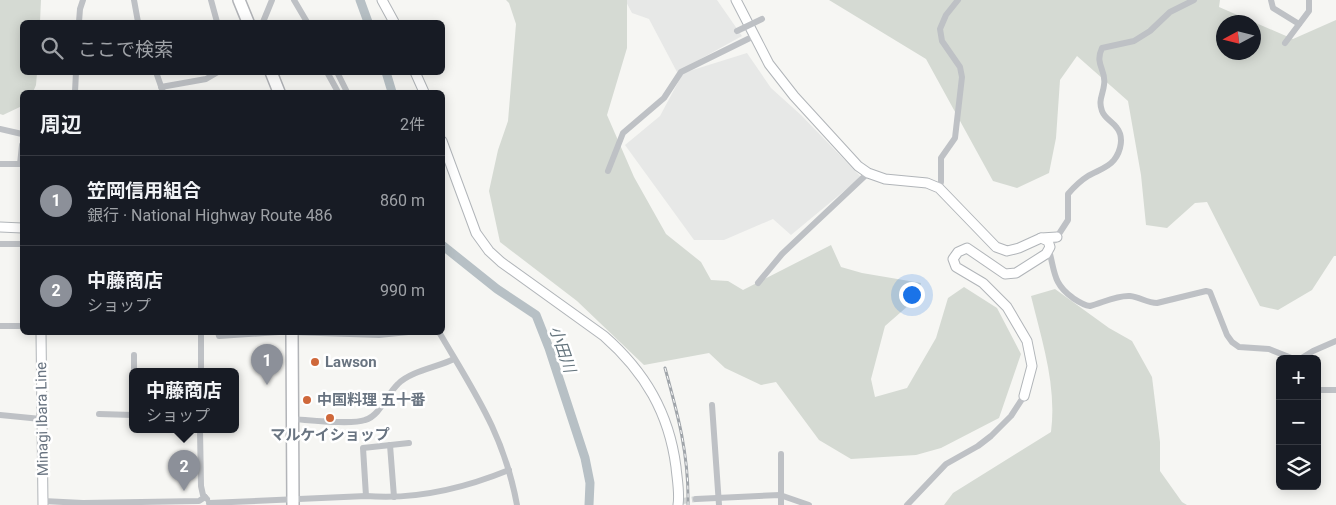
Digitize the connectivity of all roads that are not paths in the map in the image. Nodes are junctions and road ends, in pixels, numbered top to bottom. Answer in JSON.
{"nodes":[{"id":1,"x":83,"y":0,"type":"edge"},
{"id":2,"x":134,"y":0,"type":"edge"},
{"id":3,"x":211,"y":0,"type":"edge"},
{"id":4,"x":238,"y":0,"type":"edge"},
{"id":5,"x":272,"y":0,"type":"edge"},
{"id":6,"x":294,"y":0,"type":"edge"},
{"id":7,"x":382,"y":0,"type":"edge"},
{"id":8,"x":736,"y":0,"type":"edge"},
{"id":9,"x":958,"y":0,"type":"edge"},
{"id":10,"x":1194,"y":0,"type":"edge"},
{"id":11,"x":1271,"y":0,"type":"edge"},
{"id":12,"x":1309,"y":0,"type":"edge"},
{"id":13,"x":762,"y":19,"type":"dead end"},
{"id":14,"x":79,"y":20,"type":"edge"},
{"id":15,"x":138,"y":20,"type":"edge"},
{"id":16,"x":216,"y":20,"type":"edge"},
{"id":17,"x":247,"y":20,"type":"edge"},
{"id":18,"x":264,"y":20,"type":"edge"},
{"id":19,"x":307,"y":20,"type":"edge"},
{"id":20,"x":393,"y":20,"type":"edge"},
{"id":21,"x":1299,"y":24,"type":"junction"},
{"id":22,"x":737,"y":31,"type":"dead end"},
{"id":23,"x":754,"y":36,"type":"junction"},
{"id":24,"x":1285,"y":44,"type":"dead end"},
{"id":25,"x":76,"y":75,"type":"edge"},
{"id":26,"x":157,"y":75,"type":"edge"},
{"id":27,"x":214,"y":75,"type":"edge"},
{"id":28,"x":271,"y":75,"type":"edge"},
{"id":29,"x":329,"y":75,"type":"edge"},
{"id":30,"x":338,"y":75,"type":"edge"},
{"id":31,"x":416,"y":75,"type":"edge"},
{"id":32,"x":75,"y":90,"type":"edge"},
{"id":33,"x":162,"y":90,"type":"edge"},
{"id":34,"x":278,"y":90,"type":"edge"},
{"id":35,"x":337,"y":90,"type":"edge"},
{"id":36,"x":346,"y":90,"type":"edge"},
{"id":37,"x":423,"y":90,"type":"edge"},
{"id":38,"x":0,"y":129,"type":"edge"},
{"id":39,"x":20,"y":134,"type":"edge"},
{"id":40,"x":445,"y":150,"type":"edge"},
{"id":41,"x":0,"y":164,"type":"edge"},
{"id":42,"x":20,"y":164,"type":"edge"},
{"id":43,"x":608,"y":170,"type":"dead end"},
{"id":44,"x":868,"y":173,"type":"junction"},
{"id":45,"x":939,"y":188,"type":"junction"},
{"id":46,"x":0,"y":227,"type":"edge"},
{"id":47,"x":20,"y":228,"type":"edge"},
{"id":48,"x":1057,"y":236,"type":"junction"},
{"id":49,"x":1041,"y":238,"type":"junction"},
{"id":50,"x":0,"y":244,"type":"edge"},
{"id":51,"x":20,"y":244,"type":"edge"},
{"id":52,"x":1050,"y":249,"type":"junction"},
{"id":53,"x":758,"y":283,"type":"dead end"},
{"id":54,"x":0,"y":326,"type":"edge"},
{"id":55,"x":20,"y":326,"type":"edge"},
{"id":56,"x":41,"y":335,"type":"edge"},
{"id":57,"x":201,"y":335,"type":"edge"},
{"id":58,"x":219,"y":335,"type":"edge"},
{"id":59,"x":234,"y":335,"type":"edge"},
{"id":60,"x":291,"y":335,"type":"edge"},
{"id":61,"x":440,"y":335,"type":"edge"},
{"id":62,"x":1336,"y":341,"type":"edge"},
{"id":63,"x":134,"y":355,"type":"dead end"},
{"id":64,"x":1284,"y":355,"type":"edge"},
{"id":65,"x":1308,"y":355,"type":"edge"},
{"id":66,"x":454,"y":359,"type":"junction"},
{"id":67,"x":134,"y":368,"type":"edge"},
{"id":68,"x":201,"y":368,"type":"edge"},
{"id":69,"x":1321,"y":390,"type":"edge"},
{"id":70,"x":1336,"y":390,"type":"edge"},
{"id":71,"x":1024,"y":396,"type":"joint"},
{"id":72,"x":712,"y":405,"type":"dead end"},
{"id":73,"x":99,"y":414,"type":"dead end"},
{"id":74,"x":0,"y":415,"type":"edge"},
{"id":75,"x":129,"y":415,"type":"edge"},
{"id":76,"x":41,"y":419,"type":"junction"},
{"id":77,"x":292,"y":419,"type":"junction"},
{"id":78,"x":200,"y":433,"type":"edge"},
{"id":79,"x":409,"y":443,"type":"dead end"},
{"id":80,"x":390,"y":445,"type":"junction"},
{"id":81,"x":781,"y":454,"type":"dead end"},
{"id":82,"x":509,"y":470,"type":"junction"},
{"id":83,"x":780,"y":495,"type":"junction"},
{"id":84,"x":366,"y":496,"type":"junction"},
{"id":85,"x":394,"y":497,"type":"junction"},
{"id":86,"x":696,"y":499,"type":"tunnel mouth"},
{"id":87,"x":719,"y":501,"type":"edge"},
{"id":88,"x":207,"y":502,"type":"edge"},
{"id":89,"x":293,"y":502,"type":"edge"},
{"id":90,"x":680,"y":502,"type":"edge"},
{"id":91,"x":43,"y":503,"type":"edge"},
{"id":92,"x":517,"y":505,"type":"edge"},
{"id":93,"x":781,"y":505,"type":"edge"},
{"id":94,"x":808,"y":505,"type":"edge"},
{"id":95,"x":907,"y":505,"type":"edge"}],
"edges":[{"from":1,"to":14,"type":"street"},
{"from":2,"to":15,"type":"street"},
{"from":3,"to":16,"type":"street"},
{"from":4,"to":17,"type":"highway"},
{"from":5,"to":18,"type":"street"},
{"from":6,"to":19,"type":"street"},
{"from":7,"to":20,"type":"street"},
{"from":8,"to":23,"type":"street"},
{"from":9,"to":45,"type":"street"},
{"from":10,"to":48,"type":"street"},
{"from":11,"to":21,"type":"street"},
{"from":12,"to":21,"type":"street"},
{"from":13,"to":22,"type":"street","bridge":true},
{"from":21,"to":24,"type":"street"},
{"from":23,"to":43,"type":"street"},
{"from":23,"to":44,"type":"street"},
{"from":25,"to":32,"type":"street"},
{"from":26,"to":33,"type":"street"},
{"from":27,"to":33,"type":"street"},
{"from":28,"to":34,"type":"highway"},
{"from":29,"to":35,"type":"street"},
{"from":30,"to":36,"type":"street"},
{"from":31,"to":37,"type":"street"},
{"from":38,"to":39,"type":"street"},
{"from":40,"to":90,"type":"street"},
{"from":41,"to":42,"type":"street"},
{"from":44,"to":45,"type":"street"},
{"from":44,"to":53,"type":"street"},
{"from":45,"to":49,"type":"street"},
{"from":46,"to":47,"type":"street"},
{"from":48,"to":49,"type":"street"},
{"from":48,"to":52,"type":"street"},
{"from":49,"to":52,"type":"street"},
{"from":50,"to":51,"type":"street"},
{"from":52,"to":64,"type":"street"},
{"from":52,"to":71,"type":"street"},
{"from":54,"to":55,"type":"street"},
{"from":56,"to":76,"type":"street","name":"Minagi Ibara Line"},
{"from":57,"to":68,"type":"street"},
{"from":58,"to":59,"type":"street"},
{"from":60,"to":77,"type":"highway"},
{"from":61,"to":66,"type":"street"},
{"from":62,"to":65,"type":"street"},
{"from":63,"to":67,"type":"street"},
{"from":66,"to":77,"type":"street"},
{"from":66,"to":82,"type":"street"},
{"from":69,"to":70,"type":"street"},
{"from":71,"to":95,"type":"street"},
{"from":72,"to":87,"type":"street"},
{"from":73,"to":75,"type":"street"},
{"from":74,"to":76,"type":"street"},
{"from":76,"to":91,"type":"street","name":"Minagi Ibara Line"},
{"from":77,"to":89,"type":"highway"},
{"from":78,"to":88,"type":"street"},
{"from":79,"to":80,"type":"street"},
{"from":80,"to":84,"type":"street"},
{"from":80,"to":85,"type":"street"},
{"from":81,"to":83,"type":"street"},
{"from":82,"to":85,"type":"street"},
{"from":82,"to":92,"type":"street"},
{"from":83,"to":87,"type":"street"},
{"from":83,"to":93,"type":"street"},
{"from":83,"to":94,"type":"street"},
{"from":84,"to":85,"type":"street"},
{"from":84,"to":89,"type":"street"},
{"from":86,"to":87,"type":"street"},
{"from":88,"to":89,"type":"street"},
{"from":88,"to":91,"type":"street"}]}
